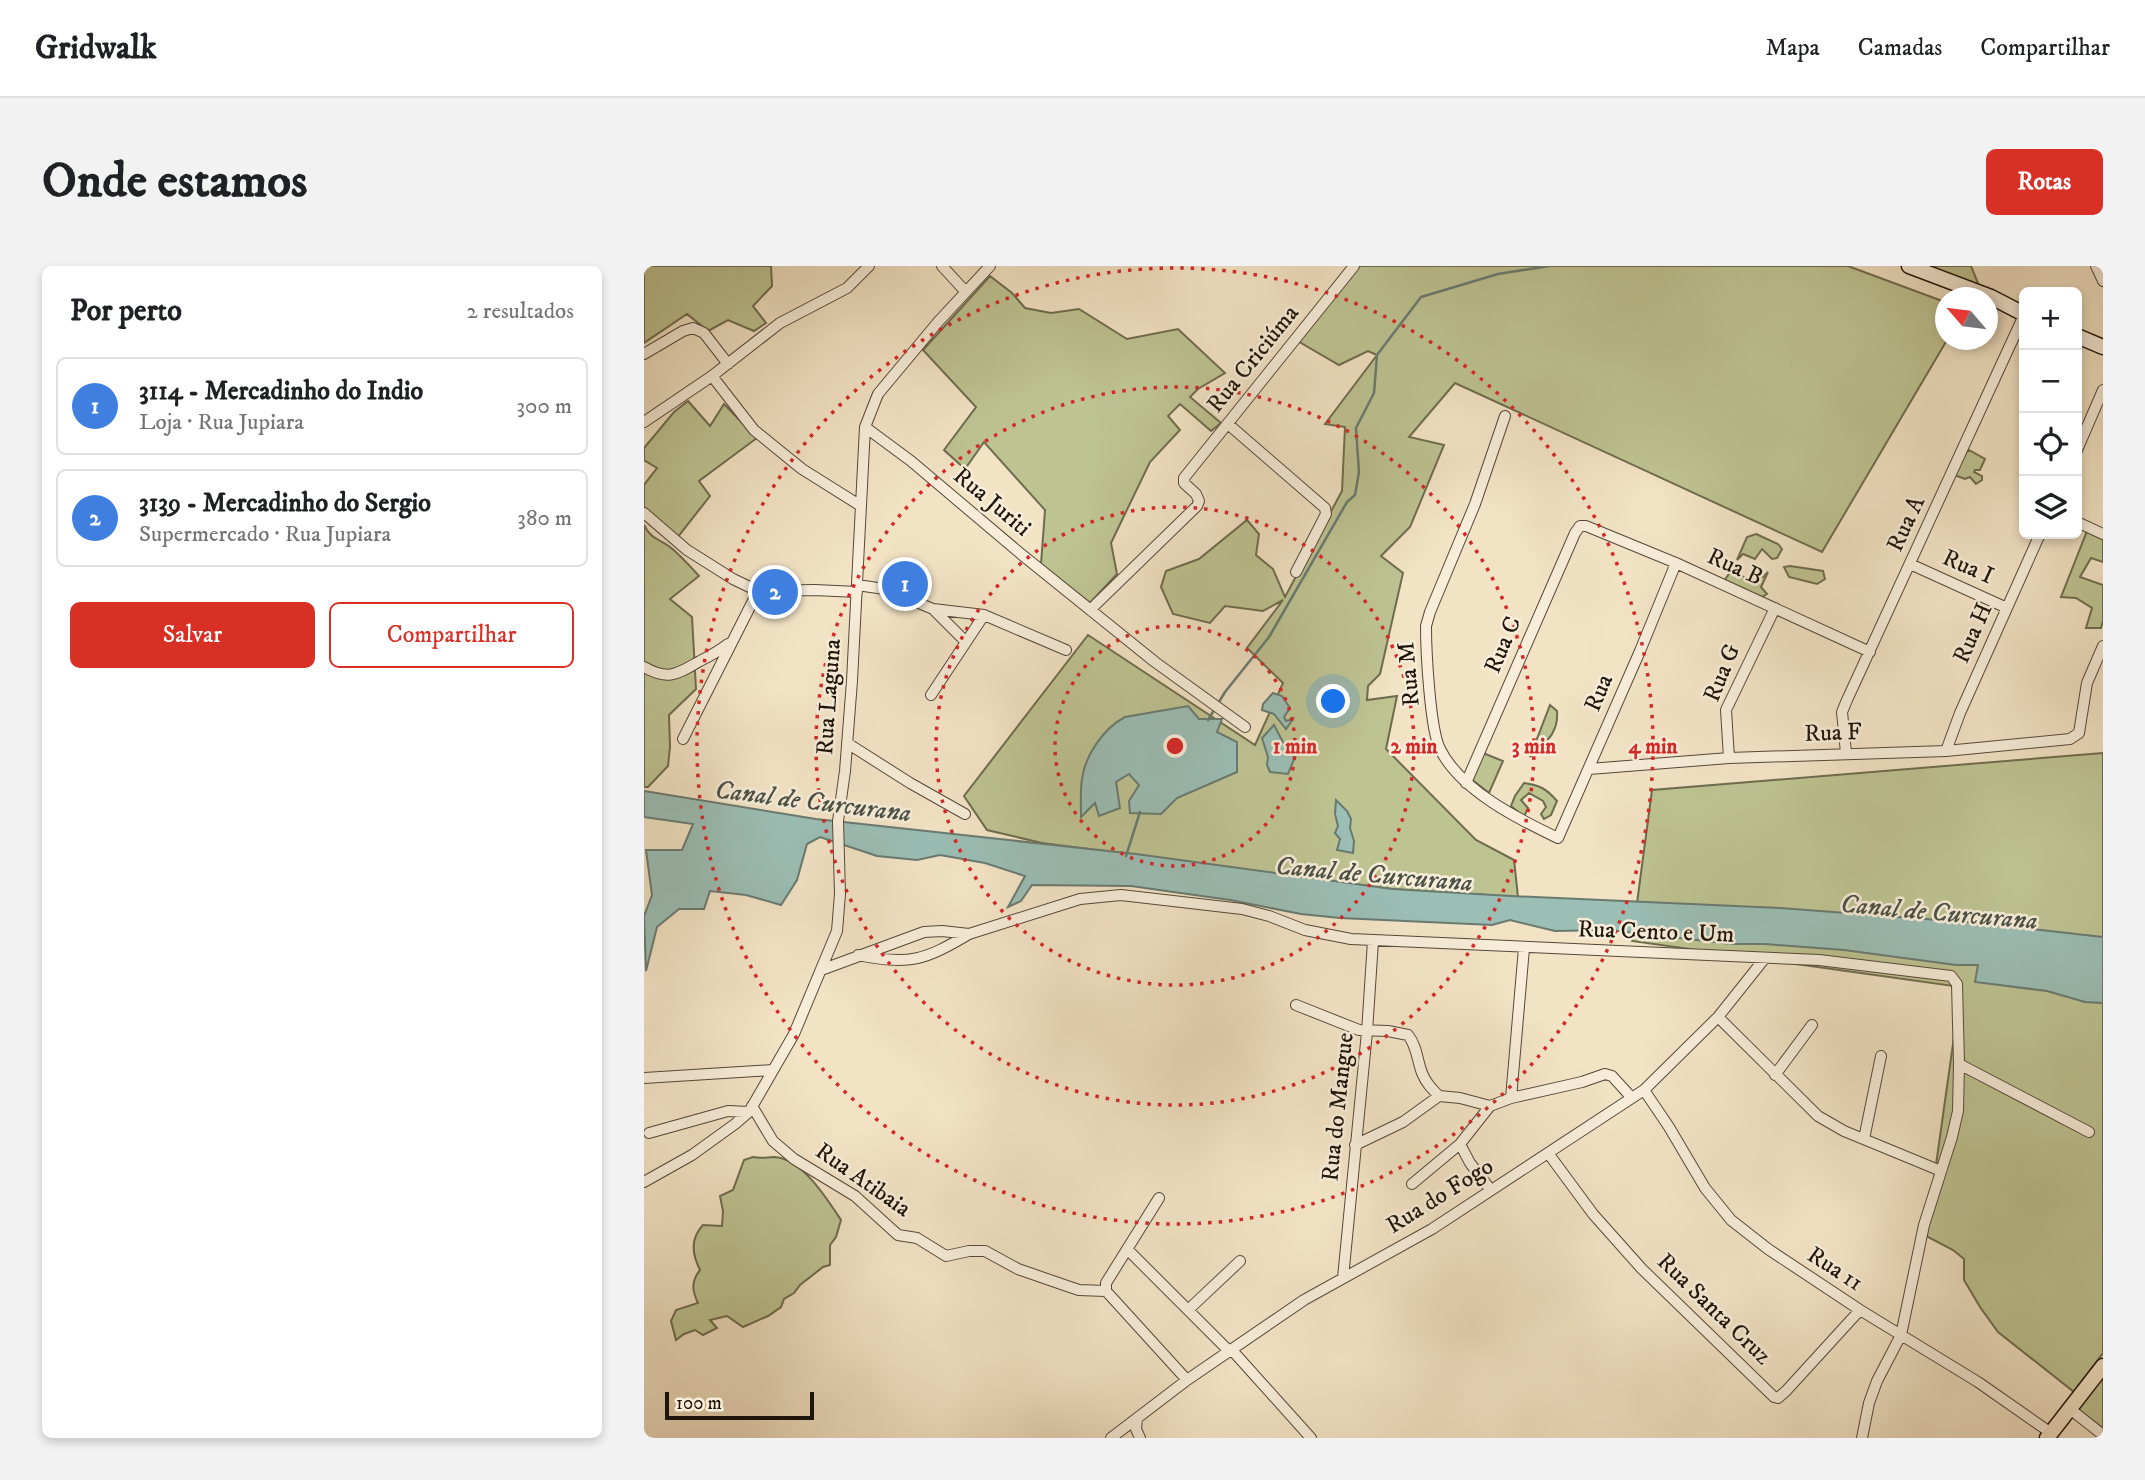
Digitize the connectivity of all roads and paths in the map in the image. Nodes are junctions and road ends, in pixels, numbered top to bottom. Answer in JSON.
{"nodes":[{"id":1,"x":942,"y":266,"type":"edge"},
{"id":2,"x":990,"y":266,"type":"edge"},
{"id":3,"x":1354,"y":266,"type":"edge"},
{"id":4,"x":1909,"y":266,"type":"edge"},
{"id":5,"x":2096,"y":266,"type":"edge"},
{"id":6,"x":867,"y":267,"type":"edge"},
{"id":7,"x":2103,"y":281,"type":"edge"},
{"id":8,"x":965,"y":291,"type":"junction"},
{"id":9,"x":2019,"y":311,"type":"edge"},
{"id":10,"x":2019,"y":325,"type":"edge"},
{"id":11,"x":2082,"y":338,"type":"edge"},
{"id":12,"x":2103,"y":347,"type":"edge"},
{"id":13,"x":644,"y":354,"type":"edge"},
{"id":14,"x":727,"y":364,"type":"junction"},
{"id":15,"x":712,"y":376,"type":"junction"},
{"id":16,"x":2103,"y":390,"type":"edge"},
{"id":17,"x":1505,"y":416,"type":"dead end"},
{"id":18,"x":644,"y":422,"type":"edge"},
{"id":19,"x":1228,"y":424,"type":"junction"},
{"id":20,"x":865,"y":427,"type":"junction"},
{"id":21,"x":2082,"y":438,"type":"edge"},
{"id":22,"x":861,"y":506,"type":"junction"},
{"id":23,"x":644,"y":513,"type":"edge"},
{"id":24,"x":2082,"y":524,"type":"edge"},
{"id":25,"x":1580,"y":526,"type":"joint"},
{"id":26,"x":2103,"y":534,"type":"edge"},
{"id":27,"x":2038,"y":539,"type":"edge"},
{"id":28,"x":1676,"y":563,"type":"junction"},
{"id":29,"x":1910,"y":564,"type":"junction"},
{"id":30,"x":1296,"y":572,"type":"dead end"},
{"id":31,"x":857,"y":588,"type":"junction"},
{"id":32,"x":758,"y":591,"type":"junction"},
{"id":33,"x":1775,"y":608,"type":"junction"},
{"id":34,"x":2007,"y":608,"type":"junction"},
{"id":35,"x":933,"y":609,"type":"junction"},
{"id":36,"x":1090,"y":610,"type":"junction"},
{"id":37,"x":984,"y":615,"type":"junction"},
{"id":38,"x":739,"y":629,"type":"junction"},
{"id":39,"x":966,"y":642,"type":"junction"},
{"id":40,"x":2103,"y":646,"type":"edge"},
{"id":41,"x":1066,"y":650,"type":"dead end"},
{"id":42,"x":1870,"y":652,"type":"junction"},
{"id":43,"x":644,"y":667,"type":"edge"},
{"id":44,"x":931,"y":695,"type":"dead end"},
{"id":45,"x":1245,"y":727,"type":"dead end"},
{"id":46,"x":683,"y":739,"type":"dead end"},
{"id":47,"x":848,"y":743,"type":"junction"},
{"id":48,"x":1946,"y":751,"type":"junction"},
{"id":49,"x":1846,"y":754,"type":"junction"},
{"id":50,"x":1729,"y":758,"type":"junction"},
{"id":51,"x":1589,"y":769,"type":"junction"},
{"id":52,"x":1466,"y":783,"type":"junction"},
{"id":53,"x":965,"y":814,"type":"dead end"},
{"id":54,"x":1558,"y":838,"type":"joint"},
{"id":55,"x":969,"y":934,"type":"junction"},
{"id":56,"x":1373,"y":941,"type":"junction"},
{"id":57,"x":1524,"y":948,"type":"junction"},
{"id":58,"x":858,"y":955,"type":"junction"},
{"id":59,"x":1765,"y":958,"type":"junction"},
{"id":60,"x":821,"y":970,"type":"junction"},
{"id":61,"x":1296,"y":1005,"type":"dead end"},
{"id":62,"x":1717,"y":1017,"type":"junction"},
{"id":63,"x":1812,"y":1024,"type":"dead end"},
{"id":64,"x":1367,"y":1032,"type":"junction"},
{"id":65,"x":1881,"y":1056,"type":"dead end"},
{"id":66,"x":1959,"y":1064,"type":"junction"},
{"id":67,"x":773,"y":1070,"type":"junction"},
{"id":68,"x":1775,"y":1075,"type":"junction"},
{"id":69,"x":644,"y":1078,"type":"edge"},
{"id":70,"x":1644,"y":1090,"type":"junction"},
{"id":71,"x":1440,"y":1096,"type":"junction"},
{"id":72,"x":1511,"y":1098,"type":"junction"},
{"id":73,"x":1632,"y":1098,"type":"junction"},
{"id":74,"x":1490,"y":1106,"type":"junction"},
{"id":75,"x":750,"y":1109,"type":"junction"},
{"id":76,"x":2090,"y":1132,"type":"dead end"},
{"id":77,"x":649,"y":1133,"type":"dead end"},
{"id":78,"x":1864,"y":1139,"type":"junction"},
{"id":79,"x":1460,"y":1144,"type":"junction"},
{"id":80,"x":1355,"y":1145,"type":"junction"},
{"id":81,"x":1548,"y":1153,"type":"junction"},
{"id":82,"x":1941,"y":1171,"type":"junction"},
{"id":83,"x":644,"y":1182,"type":"edge"},
{"id":84,"x":1412,"y":1184,"type":"dead end"},
{"id":85,"x":1490,"y":1189,"type":"junction"},
{"id":86,"x":1159,"y":1198,"type":"dead end"},
{"id":87,"x":1126,"y":1248,"type":"junction"},
{"id":88,"x":1240,"y":1261,"type":"dead end"},
{"id":89,"x":1343,"y":1278,"type":"junction"},
{"id":90,"x":1106,"y":1291,"type":"junction"},
{"id":91,"x":1860,"y":1310,"type":"junction"},
{"id":92,"x":1188,"y":1311,"type":"junction"},
{"id":93,"x":1901,"y":1335,"type":"junction"},
{"id":94,"x":1230,"y":1350,"type":"junction"},
{"id":95,"x":2103,"y":1366,"type":"edge"},
{"id":96,"x":1186,"y":1380,"type":"junction"},
{"id":97,"x":2070,"y":1409,"type":"junction"},
{"id":98,"x":1136,"y":1418,"type":"junction"},
{"id":99,"x":2103,"y":1435,"type":"edge"},
{"id":100,"x":2049,"y":1436,"type":"edge"},
{"id":101,"x":1111,"y":1438,"type":"edge"},
{"id":102,"x":1140,"y":1438,"type":"edge"},
{"id":103,"x":1311,"y":1438,"type":"edge"},
{"id":104,"x":1862,"y":1438,"type":"edge"}],
"edges":[{"from":1,"to":8,"type":"street"},
{"from":2,"to":8,"type":"street","name":"Rua Laguna"},
{"from":3,"to":19,"type":"street","name":"Rua Criciúma"},
{"from":4,"to":9,"type":"main road"},
{"from":5,"to":7,"type":"street"},
{"from":6,"to":14,"type":"street"},
{"from":8,"to":20,"type":"street","name":"Rua Laguna"},
{"from":10,"to":29,"type":"street","name":"Rua A"},
{"from":11,"to":12,"type":"main road"},
{"from":13,"to":14,"type":"street"},
{"from":14,"to":15,"type":"street"},
{"from":15,"to":18,"type":"street"},
{"from":15,"to":22,"type":"street"},
{"from":16,"to":21,"type":"street"},
{"from":17,"to":52,"type":"street","name":"Rua M"},
{"from":19,"to":30,"type":"street"},
{"from":19,"to":36,"type":"street","name":"Rua Criciúma"},
{"from":20,"to":22,"type":"street","name":"Rua Laguna"},
{"from":20,"to":36,"type":"street","name":"Rua Juriti"},
{"from":22,"to":31,"type":"street","name":"Rua Laguna"},
{"from":23,"to":32,"type":"street"},
{"from":24,"to":26,"type":"street"},
{"from":25,"to":28,"type":"street","name":"Rua B"},
{"from":25,"to":52,"type":"street","name":"Rua C"},
{"from":27,"to":34,"type":"street","name":"Rua H"},
{"from":28,"to":33,"type":"street","name":"Rua B"},
{"from":28,"to":51,"type":"street","name":"Rua"},
{"from":29,"to":34,"type":"street","name":"Rua I"},
{"from":29,"to":42,"type":"street","name":"Rua A"},
{"from":31,"to":32,"type":"street"},
{"from":31,"to":35,"type":"street"},
{"from":31,"to":47,"type":"street","name":"Rua Laguna"},
{"from":32,"to":38,"type":"street"},
{"from":33,"to":42,"type":"street","name":"Rua B"},
{"from":33,"to":50,"type":"street","name":"Rua G"},
{"from":34,"to":48,"type":"street","name":"Rua H"},
{"from":35,"to":37,"type":"street"},
{"from":35,"to":39,"type":"street"},
{"from":36,"to":45,"type":"street","name":"Rua Juriti"},
{"from":37,"to":39,"type":"street"},
{"from":37,"to":41,"type":"street"},
{"from":38,"to":43,"type":"street"},
{"from":38,"to":46,"type":"street"},
{"from":39,"to":44,"type":"street"},
{"from":40,"to":48,"type":"street","name":"Rua F"},
{"from":42,"to":49,"type":"street","name":"Rua A"},
{"from":47,"to":53,"type":"street"},
{"from":47,"to":60,"type":"street","name":"Rua Laguna"},
{"from":48,"to":49,"type":"street","name":"Rua F"},
{"from":49,"to":50,"type":"street","name":"Rua F"},
{"from":50,"to":51,"type":"street","name":"Rua F"},
{"from":51,"to":54,"type":"street","name":"Rua"},
{"from":52,"to":54,"type":"street","name":"Rua M"},
{"from":55,"to":56,"type":"street","name":"Rua Cento e Um"},
{"from":55,"to":58,"type":"street"},
{"from":55,"to":58,"type":"street"},
{"from":56,"to":57,"type":"street","name":"Rua Cento e Um"},
{"from":56,"to":64,"type":"street","name":"Rua do Mangue"},
{"from":57,"to":59,"type":"street","name":"Rua Cento e Um"},
{"from":57,"to":72,"type":"street"},
{"from":58,"to":60,"type":"street"},
{"from":59,"to":62,"type":"street","name":"Rua do Fogo"},
{"from":59,"to":66,"type":"street","name":"Rua Cento e Um"},
{"from":60,"to":67,"type":"street","name":"Rua Laguna"},
{"from":61,"to":64,"type":"street"},
{"from":62,"to":68,"type":"street"},
{"from":62,"to":70,"type":"street","name":"Rua do Fogo"},
{"from":63,"to":68,"type":"street"},
{"from":64,"to":71,"type":"street"},
{"from":64,"to":80,"type":"street","name":"Rua do Mangue"},
{"from":65,"to":78,"type":"street"},
{"from":66,"to":76,"type":"street"},
{"from":66,"to":82,"type":"street"},
{"from":67,"to":69,"type":"street"},
{"from":67,"to":75,"type":"street","name":"Rua Laguna"},
{"from":68,"to":78,"type":"street"},
{"from":70,"to":73,"type":"street","name":"Rua do Fogo"},
{"from":70,"to":91,"type":"street","name":"Rua 11"},
{"from":71,"to":74,"type":"street"},
{"from":71,"to":80,"type":"street"},
{"from":72,"to":73,"type":"street"},
{"from":72,"to":74,"type":"street"},
{"from":73,"to":81,"type":"street","name":"Rua do Fogo"},
{"from":74,"to":79,"type":"street"},
{"from":75,"to":77,"type":"street"},
{"from":75,"to":83,"type":"street","name":"Rua Laguna"},
{"from":75,"to":90,"type":"street","name":"Rua Atibaia"},
{"from":78,"to":82,"type":"street"},
{"from":79,"to":84,"type":"street"},
{"from":79,"to":85,"type":"street"},
{"from":80,"to":89,"type":"street","name":"Rua do Mangue"},
{"from":81,"to":85,"type":"street","name":"Rua do Fogo"},
{"from":81,"to":91,"type":"street","name":"Rua Santa Cruz"},
{"from":82,"to":93,"type":"street"},
{"from":85,"to":89,"type":"street","name":"Rua do Fogo"},
{"from":86,"to":87,"type":"street"},
{"from":87,"to":90,"type":"street"},
{"from":87,"to":92,"type":"street"},
{"from":88,"to":92,"type":"street"},
{"from":89,"to":94,"type":"street","name":"Rua do Fogo"},
{"from":90,"to":96,"type":"street"},
{"from":91,"to":93,"type":"street","name":"Rua 11"},
{"from":92,"to":94,"type":"street"},
{"from":93,"to":100,"type":"street","name":"Rua 11"},
{"from":93,"to":104,"type":"street"},
{"from":94,"to":96,"type":"street","name":"Rua do Fogo"},
{"from":94,"to":103,"type":"street"},
{"from":95,"to":97,"type":"main road"},
{"from":96,"to":98,"type":"street","name":"Rua do Fogo"},
{"from":97,"to":99,"type":"street"},
{"from":97,"to":100,"type":"main road"},
{"from":98,"to":101,"type":"street","name":"Rua do Fogo"},
{"from":98,"to":102,"type":"street"}]}
